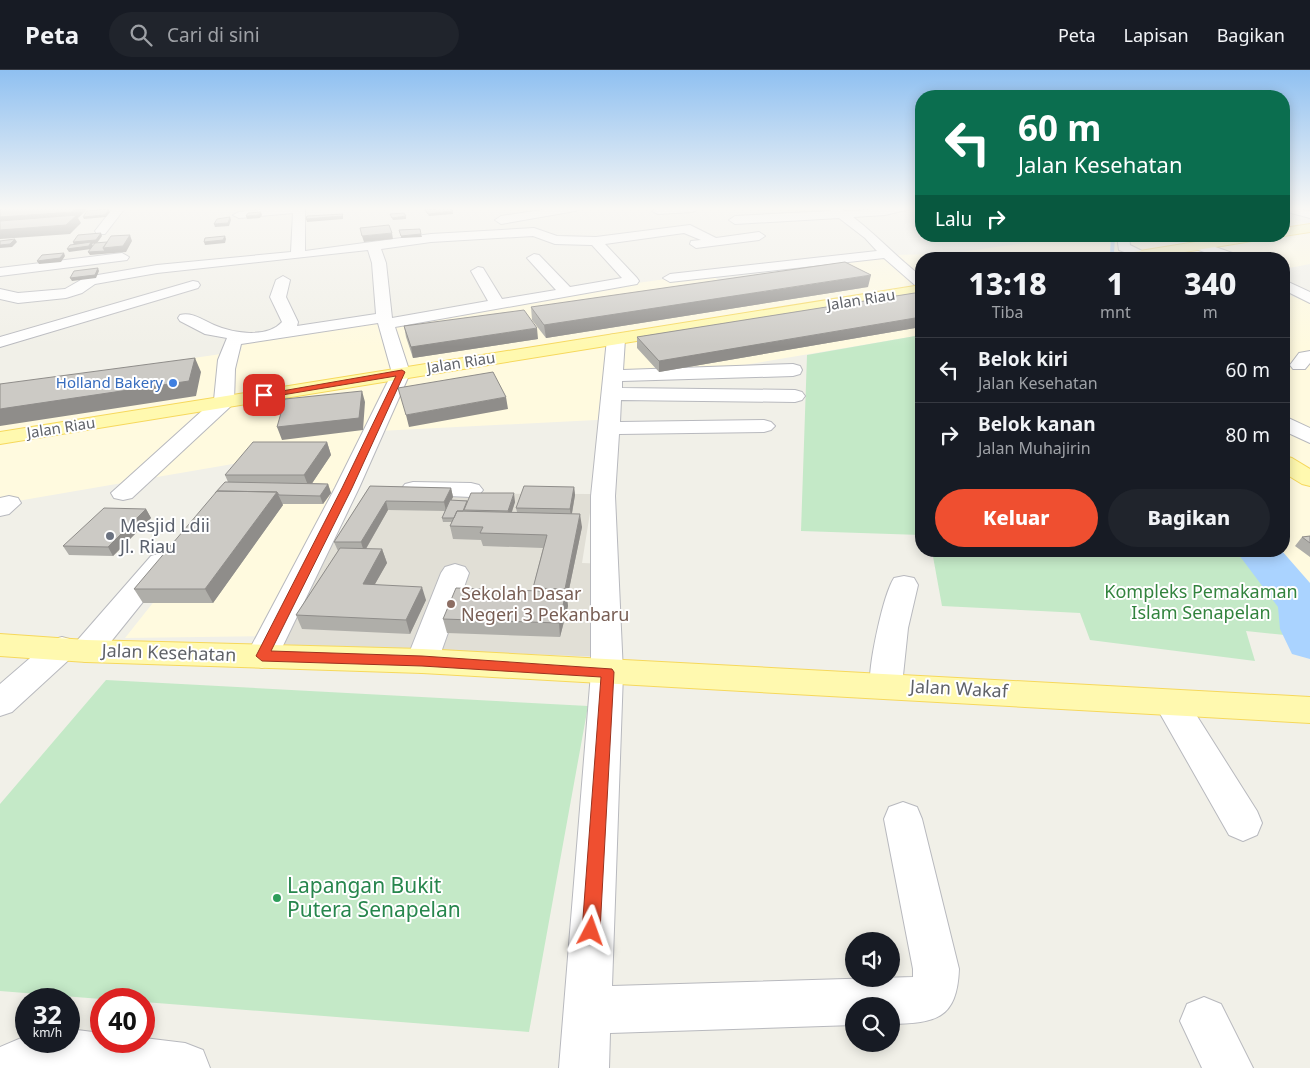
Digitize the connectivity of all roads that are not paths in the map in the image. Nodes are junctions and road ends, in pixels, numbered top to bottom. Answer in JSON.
{"nodes":[{"id":1,"x":887,"y":254,"type":"edge"},
{"id":2,"x":298,"y":255,"type":"joint"},
{"id":3,"x":302,"y":255,"type":"edge"},
{"id":4,"x":376,"y":255,"type":"edge"},
{"id":5,"x":608,"y":255,"type":"edge"},
{"id":6,"x":882,"y":255,"type":"edge"},
{"id":7,"x":134,"y":256,"type":"dead end"},
{"id":8,"x":534,"y":258,"type":"dead end"},
{"id":9,"x":478,"y":271,"type":"dead end"},
{"id":10,"x":0,"y":272,"type":"edge"},
{"id":11,"x":670,"y":278,"type":"dead end"},
{"id":12,"x":915,"y":278,"type":"edge"},
{"id":13,"x":283,"y":280,"type":"dead end"},
{"id":14,"x":1310,"y":280,"type":"edge"},
{"id":15,"x":1290,"y":282,"type":"edge"},
{"id":16,"x":622,"y":284,"type":"junction"},
{"id":17,"x":193,"y":285,"type":"dead end"},
{"id":18,"x":1290,"y":286,"type":"edge"},
{"id":19,"x":915,"y":291,"type":"edge"},
{"id":20,"x":566,"y":292,"type":"junction"},
{"id":21,"x":642,"y":293,"type":"edge"},
{"id":22,"x":0,"y":294,"type":"edge"},
{"id":23,"x":1310,"y":298,"type":"edge"},
{"id":24,"x":497,"y":304,"type":"junction"},
{"id":25,"x":186,"y":318,"type":"dead end"},
{"id":26,"x":385,"y":321,"type":"junction"},
{"id":27,"x":278,"y":333,"type":"junction"},
{"id":28,"x":246,"y":337,"type":"junction"},
{"id":29,"x":616,"y":340,"type":"junction"},
{"id":30,"x":0,"y":342,"type":"edge"},
{"id":31,"x":793,"y":370,"type":"dead end"},
{"id":32,"x":402,"y":372,"type":"junction"},
{"id":33,"x":613,"y":385,"type":"junction"},
{"id":34,"x":795,"y":396,"type":"dead end"},
{"id":35,"x":224,"y":402,"type":"junction"},
{"id":36,"x":1290,"y":425,"type":"edge"},
{"id":37,"x":764,"y":426,"type":"dead end"},
{"id":38,"x":609,"y":428,"type":"junction"},
{"id":39,"x":1310,"y":437,"type":"edge"},
{"id":40,"x":0,"y":438,"type":"edge"},
{"id":41,"x":1290,"y":467,"type":"edge"},
{"id":42,"x":1310,"y":479,"type":"edge"},
{"id":43,"x":347,"y":488,"type":"junction"},
{"id":44,"x":471,"y":490,"type":"dead end"},
{"id":45,"x":123,"y":493,"type":"dead end"},
{"id":46,"x":180,"y":540,"type":"edge"},
{"id":47,"x":455,"y":573,"type":"dead end"},
{"id":48,"x":904,"y":585,"type":"dead end"},
{"id":49,"x":0,"y":645,"type":"edge"},
{"id":50,"x":74,"y":650,"type":"junction"},
{"id":51,"x":262,"y":656,"type":"junction"},
{"id":52,"x":422,"y":661,"type":"junction"},
{"id":53,"x":608,"y":672,"type":"junction"},
{"id":54,"x":886,"y":685,"type":"junction"},
{"id":55,"x":0,"y":703,"type":"edge"},
{"id":56,"x":1171,"y":703,"type":"junction"},
{"id":57,"x":1309,"y":710,"type":"edge"},
{"id":58,"x":903,"y":819,"type":"dead end"},
{"id":59,"x":1243,"y":823,"type":"dead end"},
{"id":60,"x":586,"y":1010,"type":"junction"},
{"id":61,"x":1204,"y":1021,"type":"dead end"},
{"id":62,"x":12,"y":1068,"type":"edge"},
{"id":63,"x":185,"y":1068,"type":"edge"},
{"id":64,"x":584,"y":1068,"type":"edge"},
{"id":65,"x":1228,"y":1068,"type":"edge"}],
"edges":[{"from":1,"to":12,"type":"street"},
{"from":2,"to":3,"type":"street"},
{"from":2,"to":22,"type":"street"},
{"from":4,"to":26,"type":"street"},
{"from":5,"to":16,"type":"street"},
{"from":6,"to":11,"type":"street"},
{"from":7,"to":10,"type":"street"},
{"from":8,"to":20,"type":"street"},
{"from":9,"to":24,"type":"street"},
{"from":13,"to":27,"type":"street"},
{"from":14,"to":15,"type":"street"},
{"from":16,"to":20,"type":"street"},
{"from":16,"to":21,"type":"street"},
{"from":17,"to":30,"type":"street"},
{"from":18,"to":23,"type":"street"},
{"from":19,"to":29,"type":"main road","name":"Jalan Riau"},
{"from":20,"to":24,"type":"street"},
{"from":24,"to":26,"type":"street"},
{"from":25,"to":28,"type":"street"},
{"from":26,"to":27,"type":"street"},
{"from":26,"to":32,"type":"street"},
{"from":27,"to":28,"type":"street"},
{"from":28,"to":35,"type":"street"},
{"from":29,"to":32,"type":"main road","name":"Jalan Riau"},
{"from":29,"to":33,"type":"street"},
{"from":31,"to":33,"type":"street"},
{"from":32,"to":35,"type":"main road","name":"Jalan Riau"},
{"from":32,"to":43,"type":"street"},
{"from":33,"to":34,"type":"street"},
{"from":33,"to":38,"type":"street"},
{"from":35,"to":40,"type":"main road","name":"Jalan Riau"},
{"from":35,"to":45,"type":"street"},
{"from":36,"to":39,"type":"street"},
{"from":37,"to":38,"type":"street"},
{"from":38,"to":53,"type":"street"},
{"from":41,"to":42,"type":"main road"},
{"from":43,"to":44,"type":"street"},
{"from":43,"to":51,"type":"street"},
{"from":46,"to":50,"type":"street"},
{"from":47,"to":52,"type":"street"},
{"from":48,"to":54,"type":"street"},
{"from":49,"to":50,"type":"main road","name":"Jalan Kesehatan"},
{"from":50,"to":51,"type":"main road","name":"Jalan Kesehatan"},
{"from":50,"to":55,"type":"street"},
{"from":51,"to":52,"type":"main road","name":"Jalan Kesehatan"},
{"from":52,"to":53,"type":"main road","name":"Jalan Kesehatan"},
{"from":53,"to":54,"type":"main road","name":"Jalan Wakaf"},
{"from":53,"to":60,"type":"street"},
{"from":54,"to":56,"type":"main road","name":"Jalan Wakaf"},
{"from":56,"to":57,"type":"main road","name":"Jalan Wakaf"},
{"from":56,"to":59,"type":"street"},
{"from":58,"to":60,"type":"street"},
{"from":60,"to":64,"type":"street"},
{"from":61,"to":65,"type":"street"},
{"from":62,"to":63,"type":"street"}]}
